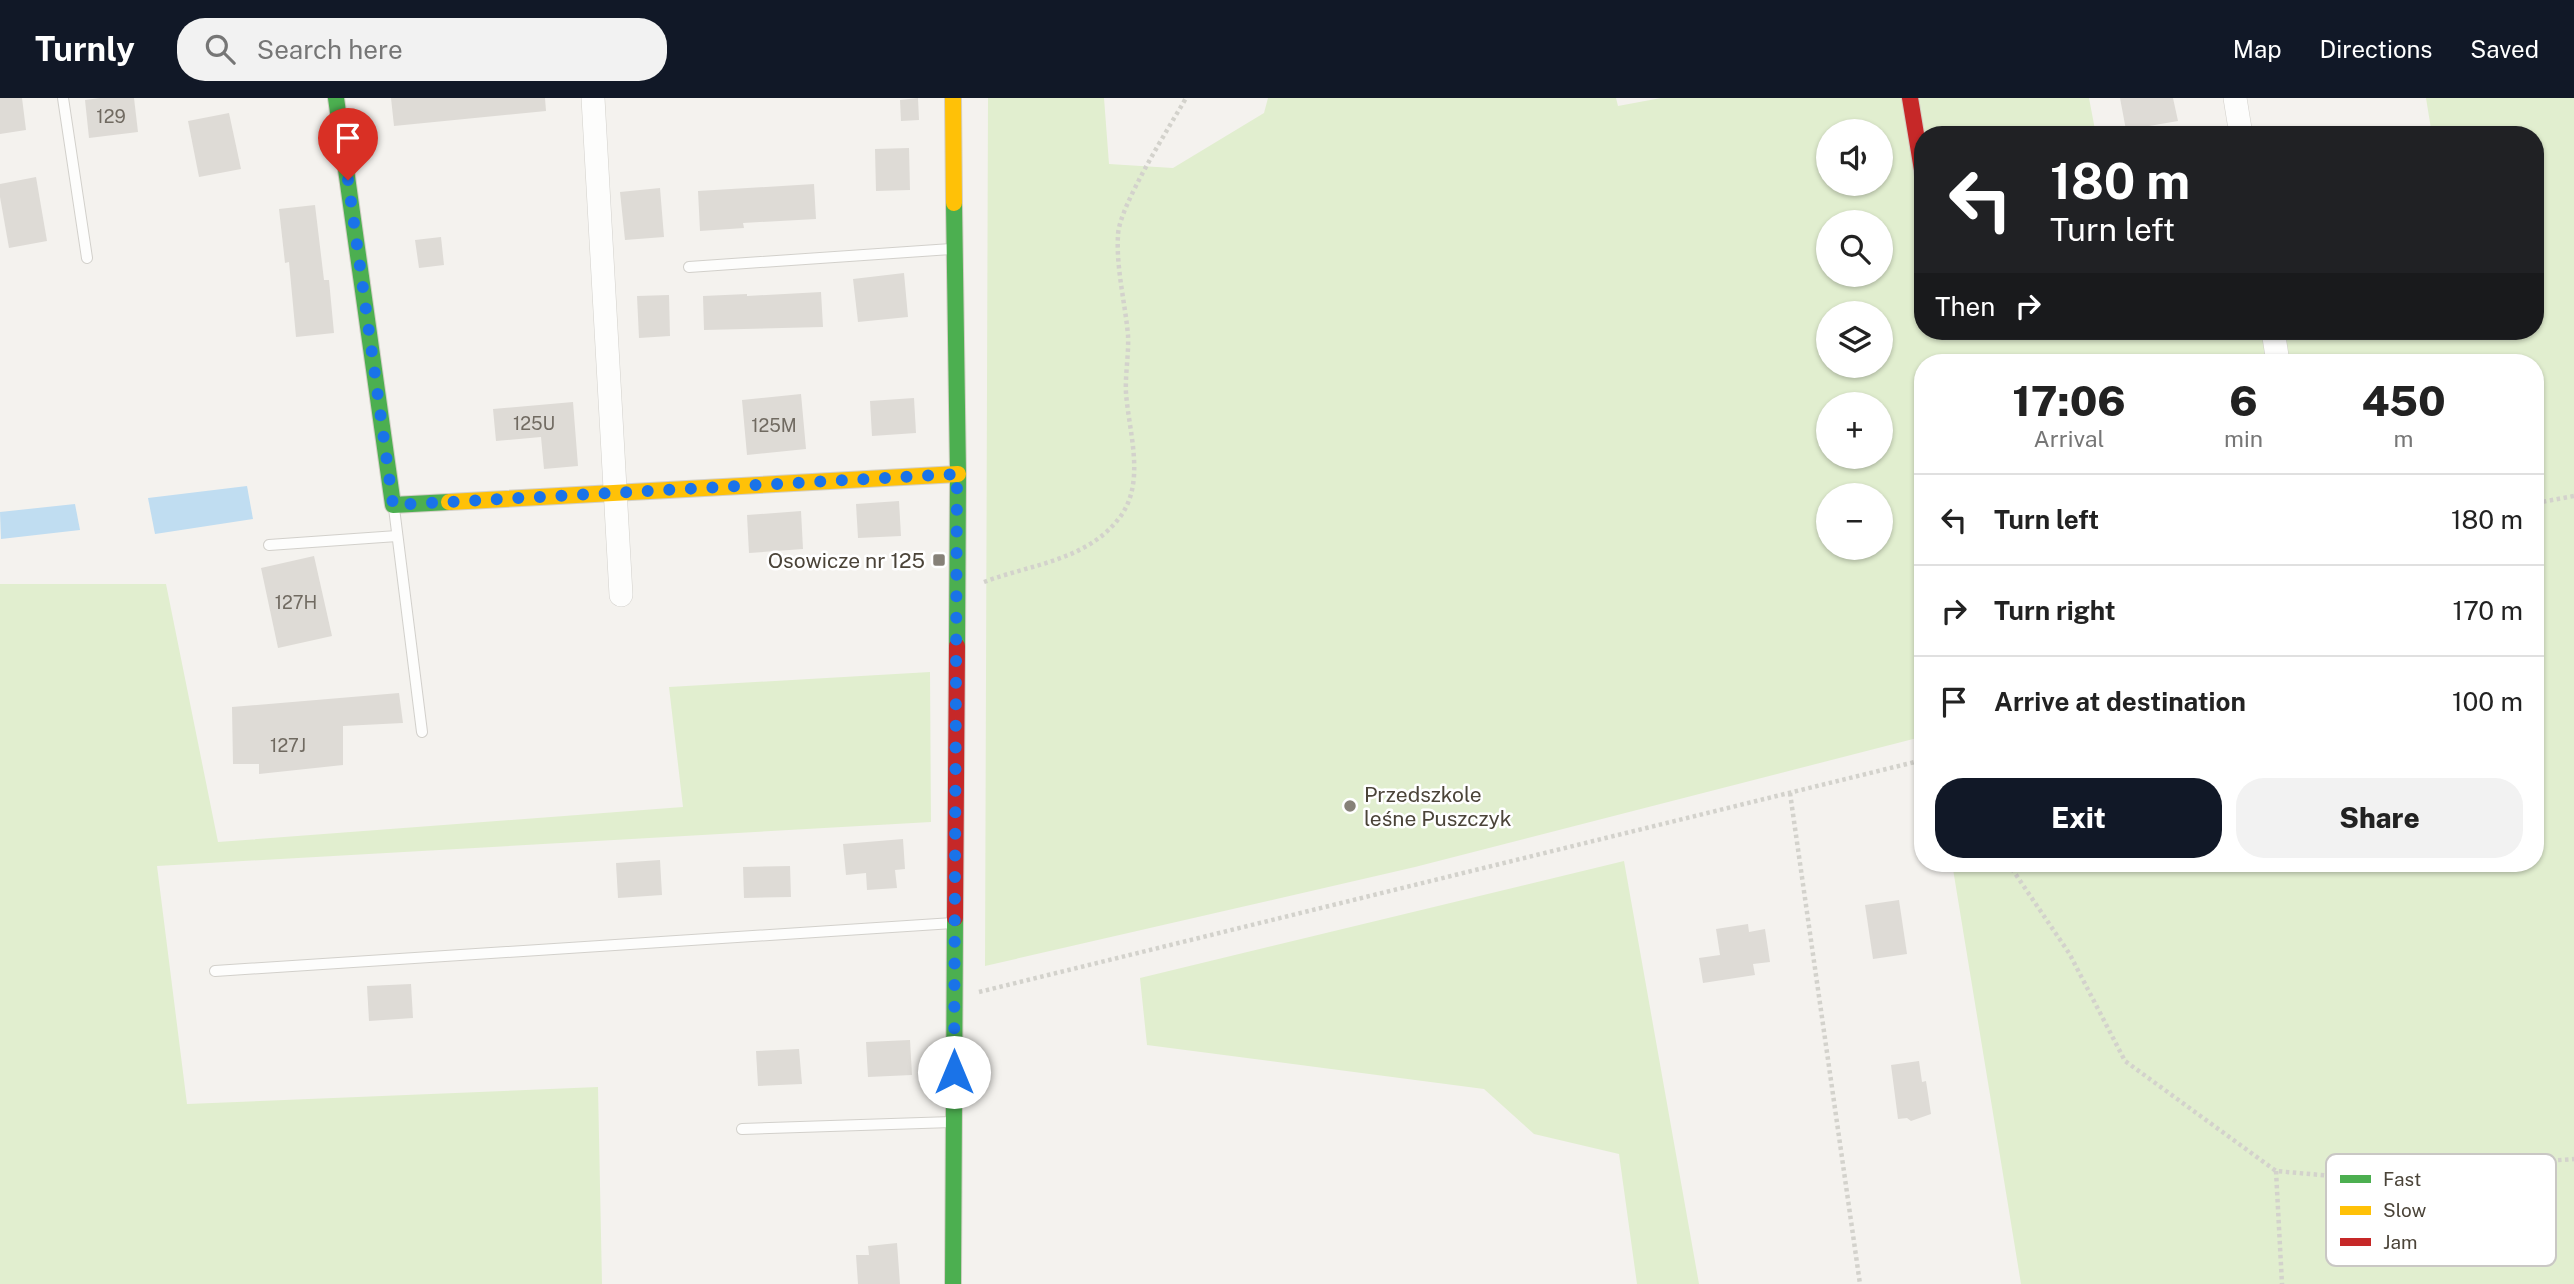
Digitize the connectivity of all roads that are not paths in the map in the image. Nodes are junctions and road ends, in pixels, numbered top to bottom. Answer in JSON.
{"nodes":[{"id":1,"x":63,"y":98,"type":"edge"},
{"id":2,"x":337,"y":98,"type":"edge"},
{"id":3,"x":593,"y":98,"type":"edge"},
{"id":4,"x":953,"y":98,"type":"edge"},
{"id":5,"x":1910,"y":98,"type":"edge"},
{"id":6,"x":2235,"y":98,"type":"edge"},
{"id":7,"x":1915,"y":126,"type":"edge"},
{"id":8,"x":2240,"y":126,"type":"edge"},
{"id":9,"x":953,"y":249,"type":"junction"},
{"id":10,"x":87,"y":258,"type":"dead end"},
{"id":11,"x":689,"y":267,"type":"dead end"},
{"id":12,"x":957,"y":474,"type":"junction"},
{"id":13,"x":616,"y":493,"type":"junction"},
{"id":14,"x":393,"y":505,"type":"junction"},
{"id":15,"x":397,"y":536,"type":"junction"},
{"id":16,"x":269,"y":545,"type":"dead end"},
{"id":17,"x":621,"y":595,"type":"dead end"},
{"id":18,"x":422,"y":732,"type":"dead end"},
{"id":19,"x":954,"y":923,"type":"junction"},
{"id":20,"x":215,"y":971,"type":"dead end"},
{"id":21,"x":953,"y":1122,"type":"junction"},
{"id":22,"x":742,"y":1129,"type":"dead end"},
{"id":23,"x":953,"y":1284,"type":"edge"}],
"edges":[{"from":1,"to":10,"type":"lane"},
{"from":2,"to":14,"type":"street"},
{"from":3,"to":13,"type":"street"},
{"from":4,"to":9,"type":"street"},
{"from":5,"to":7,"type":"street"},
{"from":6,"to":8,"type":"street"},
{"from":9,"to":11,"type":"lane"},
{"from":9,"to":12,"type":"street"},
{"from":12,"to":13,"type":"street"},
{"from":12,"to":19,"type":"street"},
{"from":13,"to":14,"type":"street"},
{"from":13,"to":17,"type":"street"},
{"from":14,"to":15,"type":"lane"},
{"from":15,"to":16,"type":"lane"},
{"from":15,"to":18,"type":"lane"},
{"from":19,"to":20,"type":"lane"},
{"from":19,"to":21,"type":"street"},
{"from":21,"to":22,"type":"lane"},
{"from":21,"to":23,"type":"street"}]}
